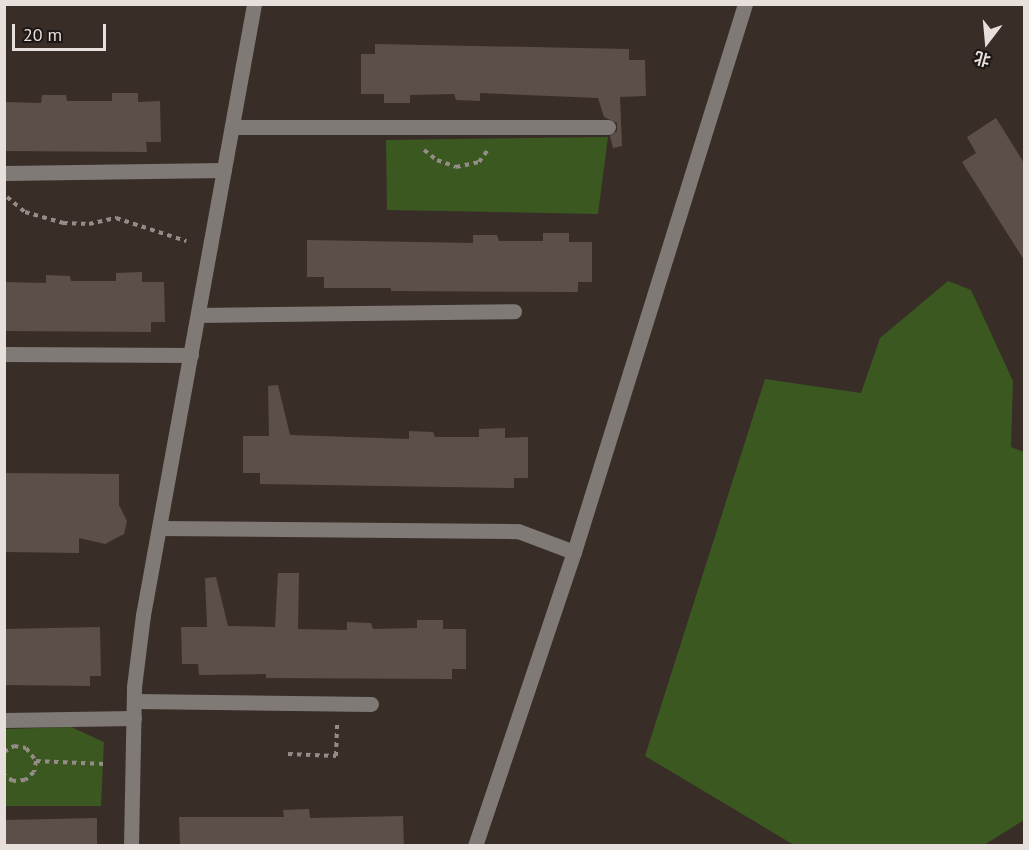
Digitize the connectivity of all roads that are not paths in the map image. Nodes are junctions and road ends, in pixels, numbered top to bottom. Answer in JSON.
{"nodes":[{"id":1,"x":254,"y":4,"type":"edge"},
{"id":2,"x":745,"y":4,"type":"edge"},
{"id":3,"x":232,"y":127,"type":"junction"},
{"id":4,"x":608,"y":127,"type":"dead end"},
{"id":5,"x":224,"y":170,"type":"junction"},
{"id":6,"x":4,"y":172,"type":"edge"},
{"id":7,"x":514,"y":311,"type":"dead end"},
{"id":8,"x":198,"y":315,"type":"junction"},
{"id":9,"x":4,"y":354,"type":"edge"},
{"id":10,"x":191,"y":355,"type":"junction"},
{"id":11,"x":159,"y":528,"type":"junction"},
{"id":12,"x":574,"y":552,"type":"junction"},
{"id":13,"x":134,"y":701,"type":"junction"},
{"id":14,"x":371,"y":704,"type":"dead end"},
{"id":15,"x":134,"y":718,"type":"junction"},
{"id":16,"x":4,"y":720,"type":"edge"},
{"id":17,"x":131,"y":846,"type":"edge"},
{"id":18,"x":475,"y":846,"type":"edge"}],
"edges":[{"from":1,"to":3,"type":"street"},
{"from":2,"to":12,"type":"street"},
{"from":3,"to":4,"type":"street"},
{"from":3,"to":5,"type":"street"},
{"from":5,"to":6,"type":"street"},
{"from":5,"to":8,"type":"street"},
{"from":7,"to":8,"type":"street"},
{"from":8,"to":10,"type":"street"},
{"from":9,"to":10,"type":"street"},
{"from":10,"to":11,"type":"street"},
{"from":11,"to":12,"type":"street"},
{"from":11,"to":13,"type":"street"},
{"from":12,"to":18,"type":"street"},
{"from":13,"to":14,"type":"street"},
{"from":13,"to":15,"type":"street"},
{"from":15,"to":16,"type":"street"},
{"from":15,"to":17,"type":"street"}]}
